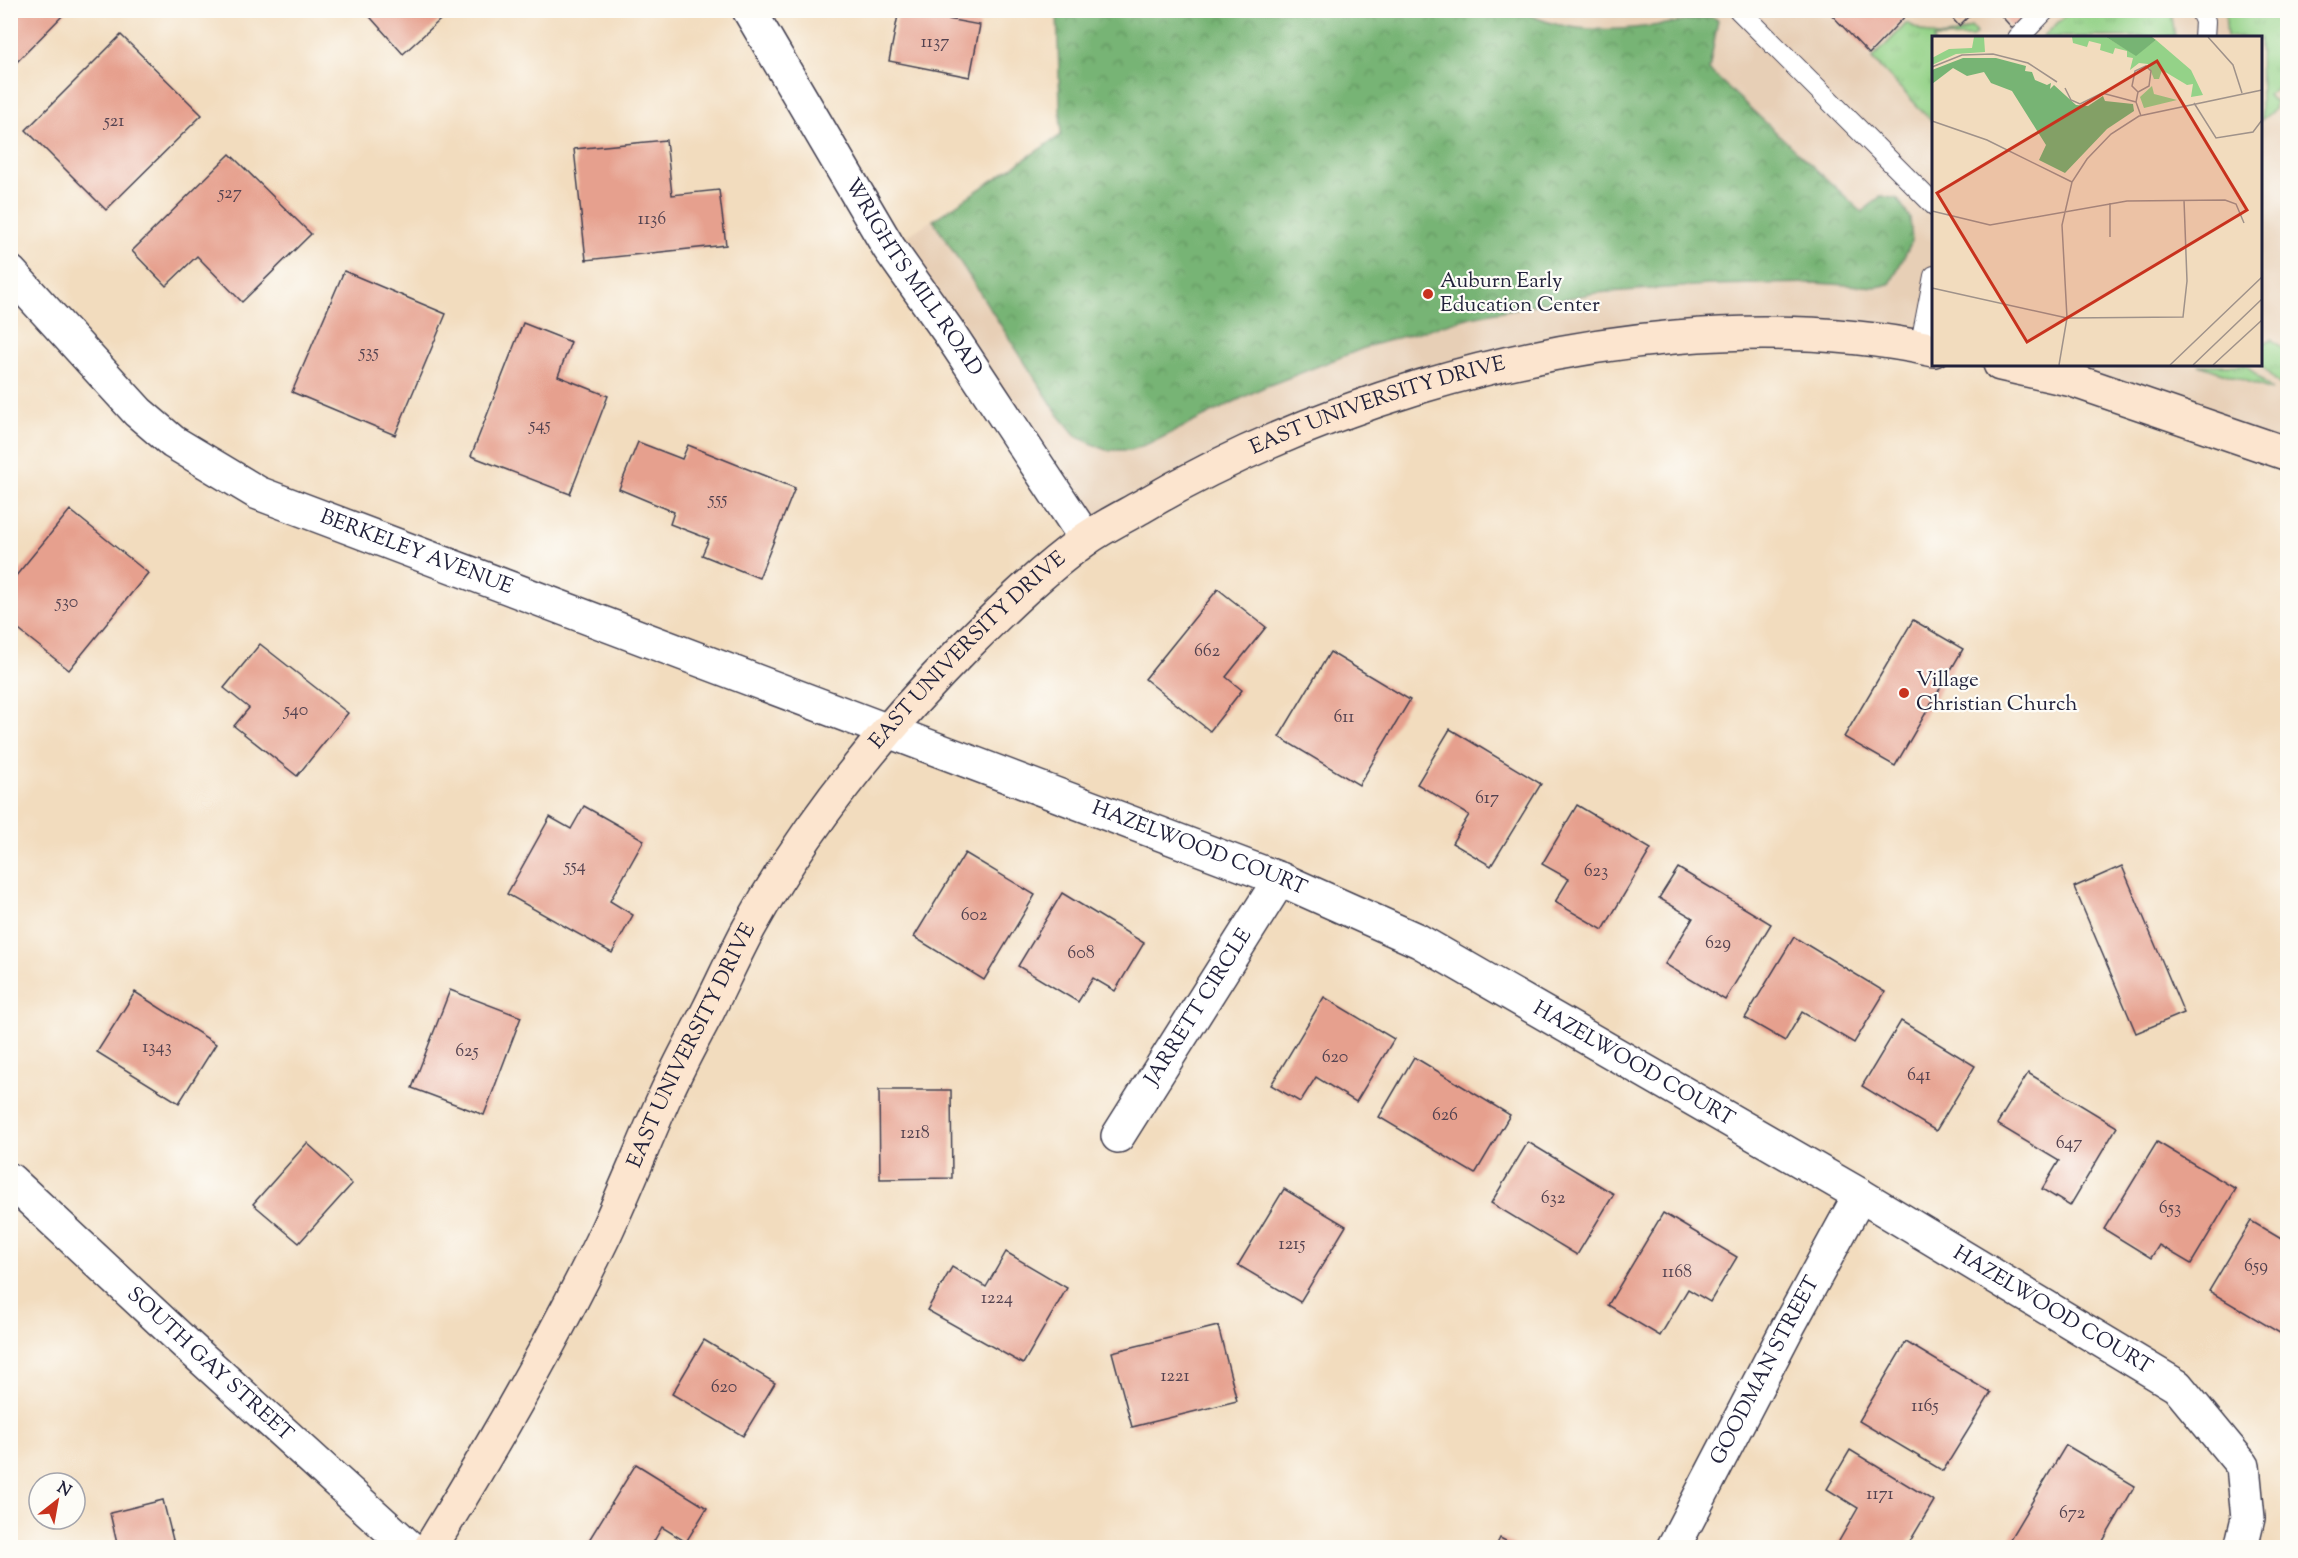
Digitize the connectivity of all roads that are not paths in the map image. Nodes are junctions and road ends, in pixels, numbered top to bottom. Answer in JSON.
{"nodes":[{"id":1,"x":749,"y":10,"type":"edge"},
{"id":2,"x":1739,"y":10,"type":"edge"},
{"id":3,"x":2045,"y":10,"type":"edge"},
{"id":4,"x":2200,"y":10,"type":"edge"},
{"id":5,"x":2020,"y":36,"type":"edge"},
{"id":6,"x":2204,"y":36,"type":"edge"},
{"id":7,"x":1932,"y":203,"type":"edge"},
{"id":8,"x":10,"y":272,"type":"edge"},
{"id":9,"x":1932,"y":297,"type":"edge"},
{"id":10,"x":1927,"y":349,"type":"edge"},
{"id":11,"x":2009,"y":366,"type":"edge"},
{"id":12,"x":2288,"y":454,"type":"edge"},
{"id":13,"x":1086,"y":539,"type":"junction"},
{"id":14,"x":888,"y":732,"type":"junction"},
{"id":15,"x":1280,"y":879,"type":"junction"},
{"id":16,"x":1118,"y":1136,"type":"dead end"},
{"id":17,"x":10,"y":1180,"type":"edge"},
{"id":18,"x":1860,"y":1195,"type":"junction"},
{"id":19,"x":410,"y":1548,"type":"edge"},
{"id":20,"x":430,"y":1548,"type":"edge"},
{"id":21,"x":1673,"y":1548,"type":"edge"},
{"id":22,"x":2241,"y":1548,"type":"edge"}],
"edges":[{"from":1,"to":13,"type":"street","name":"WRIGHTS MILL ROAD"},
{"from":2,"to":7,"type":"lane"},
{"from":3,"to":5,"type":"lane"},
{"from":4,"to":6,"type":"lane"},
{"from":8,"to":14,"type":"street","name":"BERKELEY AVENUE"},
{"from":9,"to":10,"type":"lane"},
{"from":10,"to":13,"type":"main road","name":"EAST UNIVERSITY DRIVE"},
{"from":11,"to":12,"type":"main road"},
{"from":13,"to":14,"type":"main road","name":"EAST UNIVERSITY DRIVE"},
{"from":14,"to":15,"type":"street","name":"HAZELWOOD COURT"},
{"from":14,"to":20,"type":"main road","name":"EAST UNIVERSITY DRIVE"},
{"from":15,"to":16,"type":"street","name":"JARRETT CIRCLE"},
{"from":15,"to":18,"type":"street","name":"HAZELWOOD COURT"},
{"from":17,"to":19,"type":"street","name":"SOUTH GAY STREET"},
{"from":18,"to":21,"type":"street","name":"GOODMAN STREET"},
{"from":18,"to":22,"type":"street","name":"HAZELWOOD COURT"}]}
